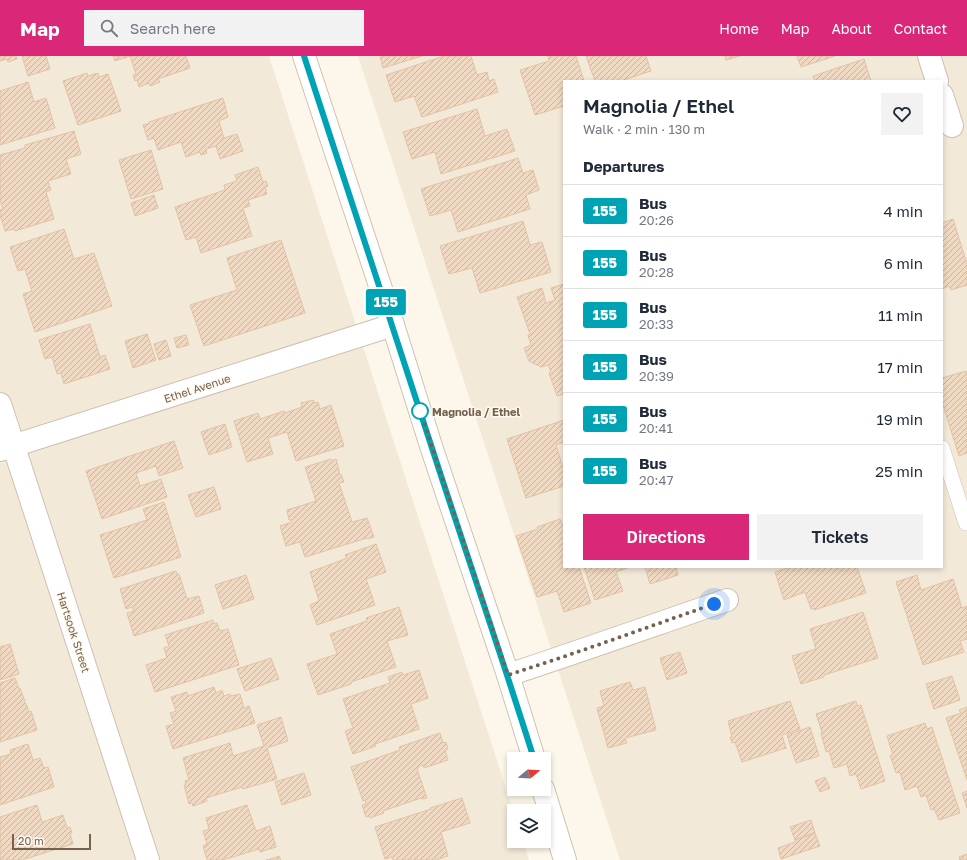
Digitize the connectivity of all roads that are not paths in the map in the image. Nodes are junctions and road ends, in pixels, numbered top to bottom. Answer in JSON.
{"nodes":[{"id":1,"x":304,"y":56,"type":"edge"},
{"id":2,"x":929,"y":56,"type":"edge"},
{"id":3,"x":937,"y":80,"type":"edge"},
{"id":4,"x":943,"y":98,"type":"edge"},
{"id":5,"x":954,"y":126,"type":"edge"},
{"id":6,"x":393,"y":326,"type":"junction"},
{"id":7,"x":0,"y":404,"type":"edge"},
{"id":8,"x":7,"y":448,"type":"edge"},
{"id":9,"x":943,"y":451,"type":"edge"},
{"id":10,"x":966,"y":523,"type":"dead end"},
{"id":11,"x":727,"y":600,"type":"dead end"},
{"id":12,"x":508,"y":675,"type":"junction"},
{"id":13,"x":532,"y":752,"type":"edge"},
{"id":14,"x":545,"y":796,"type":"edge"},
{"id":15,"x":148,"y":860,"type":"edge"},
{"id":16,"x":566,"y":860,"type":"edge"}],
"edges":[{"from":1,"to":6,"type":"street"},
{"from":2,"to":3,"type":"street"},
{"from":4,"to":5,"type":"street"},
{"from":6,"to":8,"type":"street","name":"Ethel Avenue"},
{"from":6,"to":12,"type":"street"},
{"from":7,"to":8,"type":"street","name":"Hartsook Street"},
{"from":8,"to":15,"type":"street","name":"Hartsook Street"},
{"from":9,"to":10,"type":"lane"},
{"from":11,"to":12,"type":"street"},
{"from":12,"to":13,"type":"street"},
{"from":14,"to":16,"type":"street"}]}
